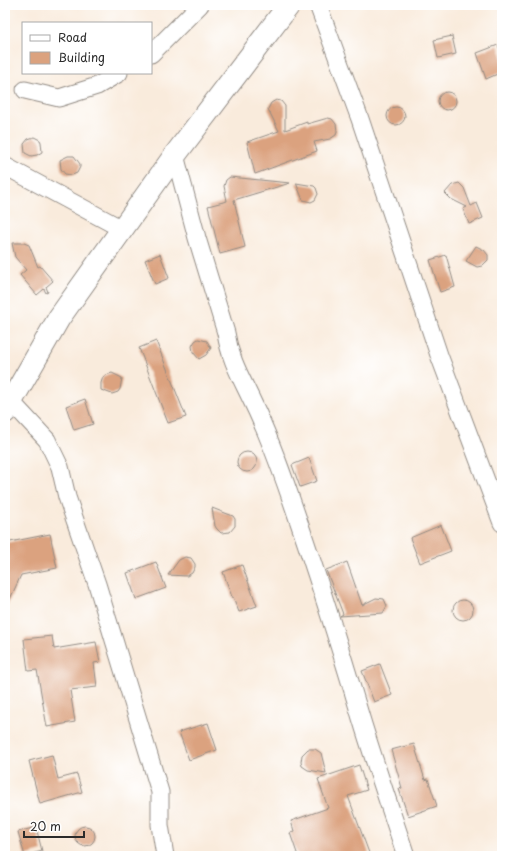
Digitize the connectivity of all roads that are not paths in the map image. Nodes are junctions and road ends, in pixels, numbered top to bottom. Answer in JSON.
{"nodes":[{"id":1,"x":200,"y":5,"type":"edge"},
{"id":2,"x":289,"y":5,"type":"edge"},
{"id":3,"x":318,"y":5,"type":"edge"},
{"id":4,"x":152,"y":53,"type":"edge"},
{"id":5,"x":117,"y":74,"type":"edge"},
{"id":6,"x":25,"y":90,"type":"dead end"},
{"id":7,"x":175,"y":155,"type":"junction"},
{"id":8,"x":5,"y":166,"type":"edge"},
{"id":9,"x":122,"y":229,"type":"junction"},
{"id":10,"x":7,"y":403,"type":"edge"},
{"id":11,"x":502,"y":523,"type":"edge"},
{"id":12,"x":165,"y":856,"type":"edge"},
{"id":13,"x":406,"y":856,"type":"edge"}],
"edges":[{"from":1,"to":4,"type":"street"},
{"from":2,"to":7,"type":"street"},
{"from":3,"to":11,"type":"street"},
{"from":5,"to":6,"type":"street"},
{"from":7,"to":9,"type":"street"},
{"from":7,"to":13,"type":"street"},
{"from":8,"to":9,"type":"street"},
{"from":9,"to":10,"type":"street"},
{"from":10,"to":12,"type":"street"}]}
